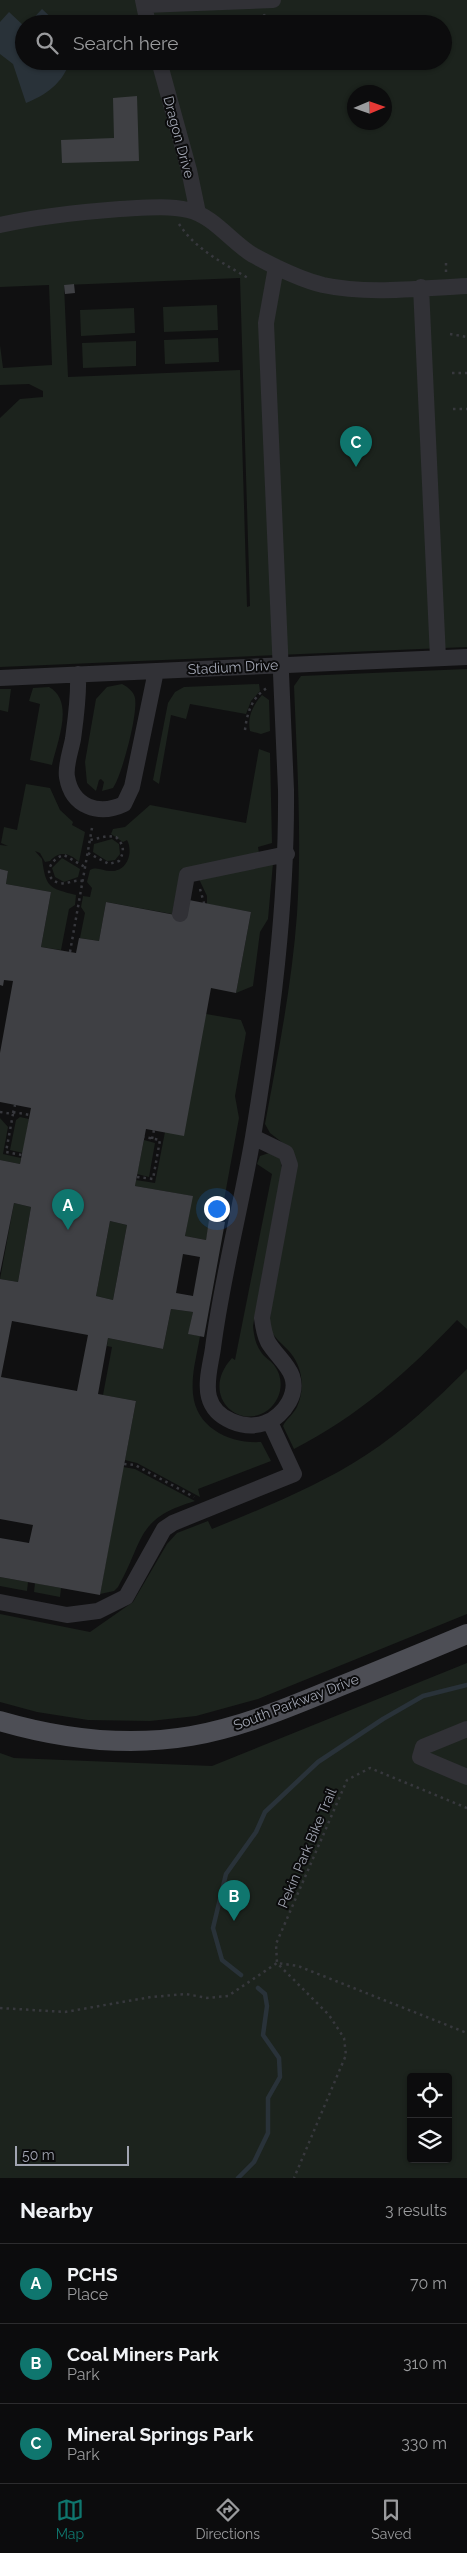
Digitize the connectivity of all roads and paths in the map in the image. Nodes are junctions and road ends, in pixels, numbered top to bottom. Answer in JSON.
{"nodes":[{"id":1,"x":273,"y":0,"type":"edge"},
{"id":2,"x":143,"y":3,"type":"edge"},
{"id":3,"x":161,"y":70,"type":"edge"},
{"id":4,"x":198,"y":213,"type":"junction"},
{"id":5,"x":174,"y":217,"type":"dead end"},
{"id":6,"x":0,"y":225,"type":"edge"},
{"id":7,"x":276,"y":267,"type":"junction"},
{"id":8,"x":248,"y":278,"type":"dead end"},
{"id":9,"x":467,"y":286,"type":"edge"},
{"id":10,"x":421,"y":288,"type":"junction"},
{"id":11,"x":450,"y":334,"type":"dead end"},
{"id":12,"x":467,"y":337,"type":"edge"},
{"id":13,"x":452,"y":373,"type":"dead end"},
{"id":14,"x":467,"y":373,"type":"edge"},
{"id":15,"x":453,"y":409,"type":"dead end"},
{"id":16,"x":467,"y":409,"type":"edge"},
{"id":17,"x":467,"y":657,"type":"edge"},
{"id":18,"x":438,"y":658,"type":"junction"},
{"id":19,"x":280,"y":665,"type":"junction"},
{"id":20,"x":156,"y":671,"type":"junction"},
{"id":21,"x":78,"y":674,"type":"junction"},
{"id":22,"x":0,"y":678,"type":"edge"},
{"id":23,"x":270,"y":686,"type":"dead end"},
{"id":24,"x":245,"y":730,"type":"dead end"},
{"id":25,"x":92,"y":828,"type":"dead end"},
{"id":26,"x":90,"y":840,"type":"junction"},
{"id":27,"x":88,"y":853,"type":"junction"},
{"id":28,"x":287,"y":854,"type":"junction"},
{"id":29,"x":85,"y":867,"type":"junction"},
{"id":30,"x":83,"y":881,"type":"junction"},
{"id":31,"x":180,"y":914,"type":"dead end"},
{"id":32,"x":70,"y":952,"type":"dead end"},
{"id":33,"x":14,"y":1105,"type":"dead end"},
{"id":34,"x":0,"y":1112,"type":"edge"},
{"id":35,"x":13,"y":1113,"type":"junction"},
{"id":36,"x":30,"y":1115,"type":"dead end"},
{"id":37,"x":154,"y":1130,"type":"dead end"},
{"id":38,"x":253,"y":1137,"type":"junction"},
{"id":39,"x":144,"y":1138,"type":"dead end"},
{"id":40,"x":152,"y":1139,"type":"junction"},
{"id":41,"x":22,"y":1155,"type":"dead end"},
{"id":42,"x":137,"y":1177,"type":"dead end"},
{"id":43,"x":270,"y":1422,"type":"junction"},
{"id":44,"x":124,"y":1464,"type":"dead end"},
{"id":45,"x":202,"y":1501,"type":"dead end"},
{"id":46,"x":0,"y":1602,"type":"edge"},
{"id":47,"x":467,"y":1634,"type":"edge"},
{"id":48,"x":0,"y":1720,"type":"edge"},
{"id":49,"x":467,"y":1729,"type":"edge"},
{"id":50,"x":467,"y":1777,"type":"edge"},
{"id":51,"x":467,"y":1808,"type":"edge"},
{"id":52,"x":277,"y":1963,"type":"junction"},
{"id":53,"x":0,"y":2008,"type":"edge"},
{"id":54,"x":467,"y":2033,"type":"edge"},
{"id":55,"x":294,"y":2178,"type":"edge"}],
"edges":[{"from":1,"to":2,"type":"street"},
{"from":3,"to":4,"type":"street","name":"Dragon Drive"},
{"from":4,"to":6,"type":"street"},
{"from":4,"to":7,"type":"street"},
{"from":5,"to":8,"type":"path"},
{"from":7,"to":10,"type":"street"},
{"from":7,"to":19,"type":"street"},
{"from":9,"to":10,"type":"street"},
{"from":10,"to":18,"type":"street"},
{"from":11,"to":12,"type":"path"},
{"from":13,"to":14,"type":"path"},
{"from":15,"to":16,"type":"path"},
{"from":17,"to":18,"type":"street","name":"Stadium Drive"},
{"from":18,"to":19,"type":"street","name":"Stadium Drive"},
{"from":19,"to":20,"type":"street","name":"Stadium Drive"},
{"from":19,"to":28,"type":"street"},
{"from":20,"to":21,"type":"street","name":"Stadium Drive"},
{"from":20,"to":21,"type":"street"},
{"from":21,"to":22,"type":"street","name":"Stadium Drive"},
{"from":23,"to":24,"type":"path"},
{"from":25,"to":26,"type":"path"},
{"from":26,"to":27,"type":"path"},
{"from":26,"to":27,"type":"path"},
{"from":27,"to":29,"type":"path"},
{"from":28,"to":31,"type":"street"},
{"from":28,"to":38,"type":"street"},
{"from":29,"to":30,"type":"path"},
{"from":29,"to":30,"type":"path"},
{"from":30,"to":32,"type":"path"},
{"from":33,"to":35,"type":"path"},
{"from":34,"to":35,"type":"path"},
{"from":35,"to":36,"type":"path"},
{"from":35,"to":41,"type":"path"},
{"from":37,"to":40,"type":"path"},
{"from":38,"to":43,"type":"street"},
{"from":38,"to":43,"type":"street"},
{"from":39,"to":40,"type":"path"},
{"from":40,"to":42,"type":"path"},
{"from":43,"to":46,"type":"street"},
{"from":44,"to":45,"type":"path"},
{"from":47,"to":48,"type":"main road","name":"South Parkway Drive"},
{"from":49,"to":50,"type":"street"},
{"from":51,"to":52,"type":"path","name":"Pekin Park Bike Trail"},
{"from":52,"to":53,"type":"path"},
{"from":52,"to":54,"type":"path"},
{"from":52,"to":55,"type":"path"}]}
